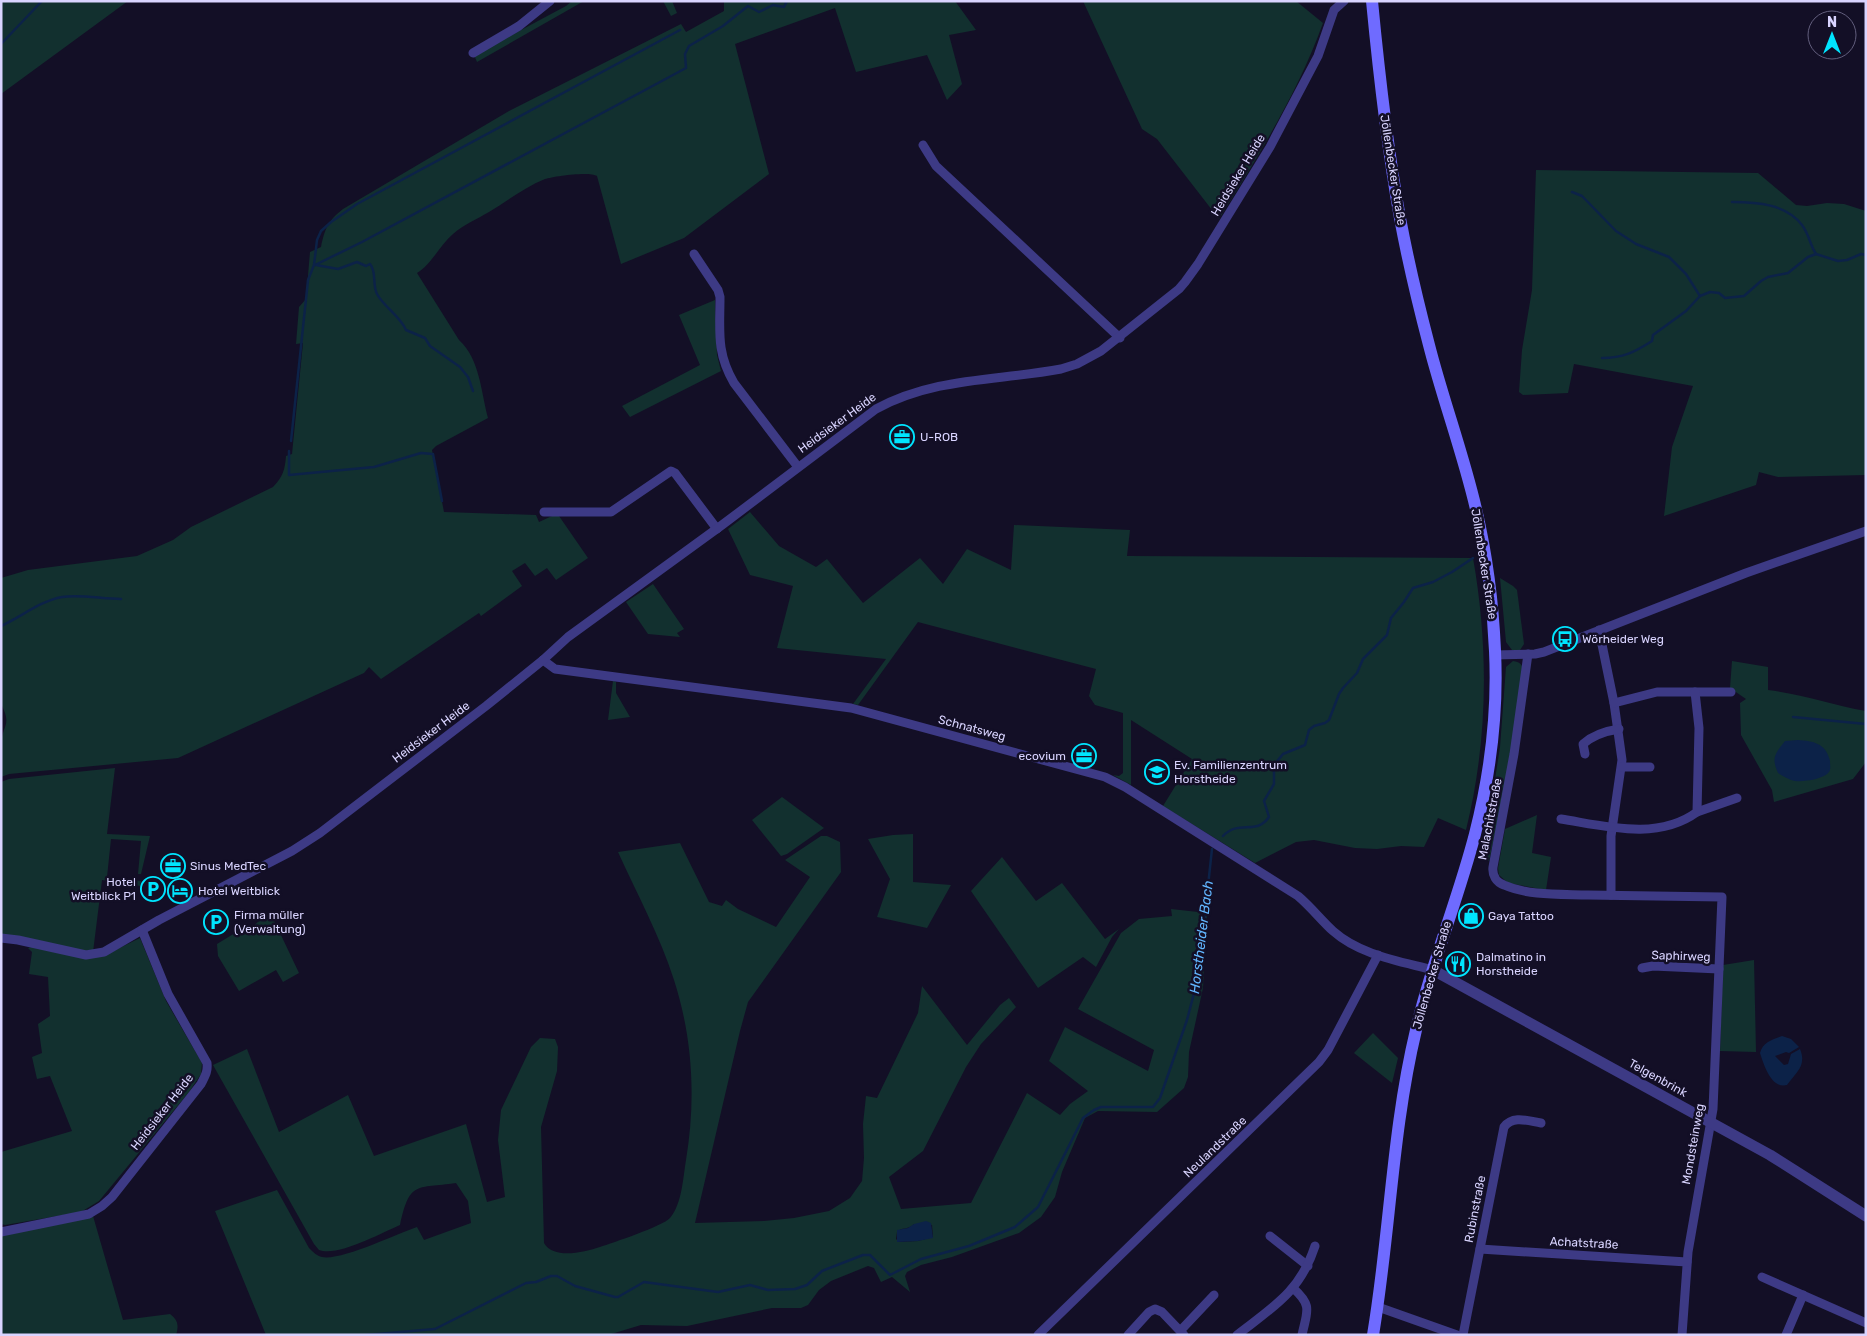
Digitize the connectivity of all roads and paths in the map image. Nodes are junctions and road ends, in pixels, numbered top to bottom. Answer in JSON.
{"nodes":[{"id":1,"x":550,"y":1,"type":"edge"},
{"id":2,"x":1344,"y":1,"type":"edge"},
{"id":3,"x":1372,"y":1,"type":"edge"},
{"id":4,"x":473,"y":53,"type":"dead end"},
{"id":5,"x":923,"y":145,"type":"dead end"},
{"id":6,"x":694,"y":254,"type":"dead end"},
{"id":7,"x":1120,"y":338,"type":"junction"},
{"id":8,"x":798,"y":467,"type":"junction"},
{"id":9,"x":544,"y":512,"type":"dead end"},
{"id":10,"x":717,"y":529,"type":"junction"},
{"id":11,"x":1866,"y":531,"type":"edge"},
{"id":12,"x":1599,"y":630,"type":"junction"},
{"id":13,"x":1528,"y":654,"type":"junction"},
{"id":14,"x":1495,"y":655,"type":"junction"},
{"id":15,"x":543,"y":660,"type":"junction"},
{"id":16,"x":1696,"y":692,"type":"junction"},
{"id":17,"x":1731,"y":692,"type":"dead end"},
{"id":18,"x":1614,"y":703,"type":"junction"},
{"id":19,"x":1618,"y":729,"type":"junction"},
{"id":20,"x":1585,"y":754,"type":"dead end"},
{"id":21,"x":1622,"y":767,"type":"junction"},
{"id":22,"x":1650,"y":767,"type":"dead end"},
{"id":23,"x":1737,"y":798,"type":"dead end"},
{"id":24,"x":1697,"y":812,"type":"junction"},
{"id":25,"x":1561,"y":819,"type":"dead end"},
{"id":26,"x":1612,"y":827,"type":"junction"},
{"id":27,"x":1611,"y":895,"type":"junction"},
{"id":28,"x":1722,"y":897,"type":"joint"},
{"id":29,"x":142,"y":930,"type":"junction"},
{"id":30,"x":1,"y":938,"type":"edge"},
{"id":31,"x":1378,"y":955,"type":"junction"},
{"id":32,"x":1642,"y":968,"type":"dead end"},
{"id":33,"x":1719,"y":969,"type":"junction"},
{"id":34,"x":1433,"y":970,"type":"junction"},
{"id":35,"x":1541,"y":1123,"type":"dead end"},
{"id":36,"x":1710,"y":1123,"type":"junction"},
{"id":37,"x":1866,"y":1216,"type":"edge"},
{"id":38,"x":1,"y":1232,"type":"edge"},
{"id":39,"x":1270,"y":1236,"type":"dead end"},
{"id":40,"x":1315,"y":1246,"type":"dead end"},
{"id":41,"x":1480,"y":1250,"type":"junction"},
{"id":42,"x":1687,"y":1262,"type":"junction"},
{"id":43,"x":1308,"y":1266,"type":"junction"},
{"id":44,"x":1762,"y":1277,"type":"dead end"},
{"id":45,"x":1294,"y":1288,"type":"junction"},
{"id":46,"x":1214,"y":1295,"type":"dead end"},
{"id":47,"x":1803,"y":1296,"type":"junction"},
{"id":48,"x":1378,"y":1306,"type":"junction"},
{"id":49,"x":1866,"y":1323,"type":"edge"},
{"id":50,"x":1183,"y":1333,"type":"edge"},
{"id":51,"x":1038,"y":1335,"type":"edge"},
{"id":52,"x":1128,"y":1335,"type":"edge"},
{"id":53,"x":1236,"y":1335,"type":"edge"},
{"id":54,"x":1302,"y":1335,"type":"edge"},
{"id":55,"x":1373,"y":1335,"type":"edge"},
{"id":56,"x":1457,"y":1335,"type":"edge"},
{"id":57,"x":1463,"y":1335,"type":"edge"},
{"id":58,"x":1682,"y":1335,"type":"edge"},
{"id":59,"x":1786,"y":1335,"type":"edge"}],
"edges":[{"from":1,"to":4,"type":"street"},
{"from":2,"to":7,"type":"street","name":"Heidsieker Heide"},
{"from":3,"to":14,"type":"main road","name":"Jöllenbecker Straße"},
{"from":5,"to":7,"type":"street"},
{"from":6,"to":8,"type":"street","name":"Heidsieker Heide"},
{"from":7,"to":8,"type":"street","name":"Heidsieker Heide"},
{"from":8,"to":10,"type":"street","name":"Heidsieker Heide"},
{"from":9,"to":10,"type":"street"},
{"from":10,"to":15,"type":"street","name":"Heidsieker Heide"},
{"from":11,"to":12,"type":"street"},
{"from":12,"to":13,"type":"street"},
{"from":12,"to":18,"type":"street"},
{"from":13,"to":14,"type":"street"},
{"from":13,"to":27,"type":"street","name":"Malachitstraße"},
{"from":14,"to":34,"type":"main road","name":"Jöllenbecker Straße"},
{"from":15,"to":29,"type":"street","name":"Heidsieker Heide"},
{"from":15,"to":31,"type":"street","name":"Schnatsweg"},
{"from":16,"to":17,"type":"street"},
{"from":16,"to":18,"type":"street"},
{"from":16,"to":24,"type":"street"},
{"from":18,"to":19,"type":"street"},
{"from":19,"to":20,"type":"street"},
{"from":19,"to":21,"type":"street"},
{"from":21,"to":22,"type":"street"},
{"from":21,"to":26,"type":"street"},
{"from":23,"to":24,"type":"street"},
{"from":24,"to":26,"type":"street"},
{"from":25,"to":26,"type":"street"},
{"from":26,"to":27,"type":"street"},
{"from":27,"to":28,"type":"street","name":"Malachitstraße"},
{"from":28,"to":33,"type":"street","name":"Mondsteinweg"},
{"from":29,"to":30,"type":"street","name":"Heidsieker Heide"},
{"from":29,"to":38,"type":"street","name":"Heidsieker Heide"},
{"from":31,"to":34,"type":"street","name":"Schnatsweg"},
{"from":31,"to":51,"type":"street","name":"Neulandstraße"},
{"from":32,"to":33,"type":"street","name":"Saphirweg"},
{"from":33,"to":36,"type":"street","name":"Mondsteinweg"},
{"from":34,"to":36,"type":"street","name":"Telgenbrink"},
{"from":34,"to":48,"type":"main road","name":"Jöllenbecker Straße"},
{"from":35,"to":41,"type":"street","name":"Rubinstraße"},
{"from":36,"to":37,"type":"street","name":"Telgenbrink"},
{"from":36,"to":42,"type":"street","name":"Mondsteinweg"},
{"from":39,"to":43,"type":"street"},
{"from":40,"to":43,"type":"street"},
{"from":41,"to":42,"type":"street","name":"Achatstraße"},
{"from":41,"to":57,"type":"street","name":"Rubinstraße"},
{"from":42,"to":58,"type":"street","name":"Mondsteinweg"},
{"from":43,"to":45,"type":"street"},
{"from":44,"to":47,"type":"street"},
{"from":45,"to":53,"type":"street"},
{"from":45,"to":54,"type":"street"},
{"from":46,"to":50,"type":"street"},
{"from":47,"to":49,"type":"street"},
{"from":47,"to":59,"type":"street"},
{"from":48,"to":55,"type":"main road","name":"Jöllenbecker Straße"},
{"from":48,"to":56,"type":"street"},
{"from":50,"to":52,"type":"street"}]}
